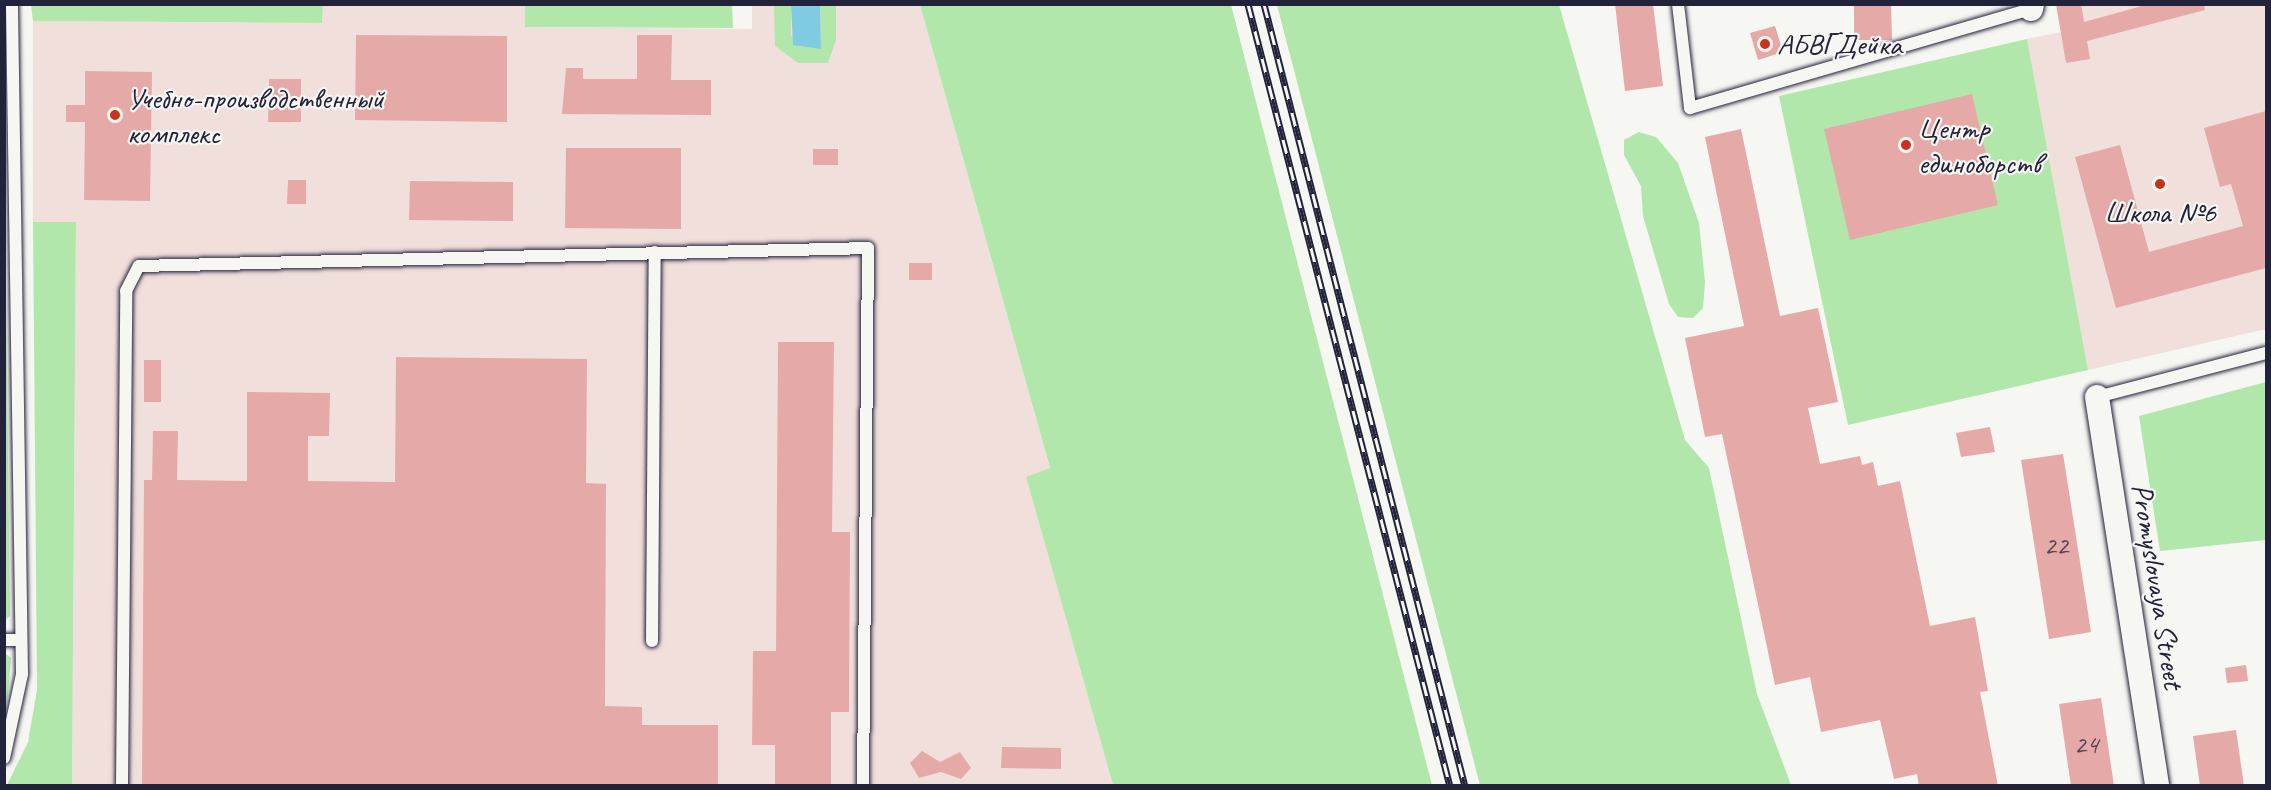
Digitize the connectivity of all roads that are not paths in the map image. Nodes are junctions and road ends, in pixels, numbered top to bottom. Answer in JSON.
{"nodes":[{"id":1,"x":12,"y":4,"type":"edge"},
{"id":2,"x":1678,"y":4,"type":"edge"},
{"id":3,"x":2031,"y":7,"type":"edge"},
{"id":4,"x":655,"y":252,"type":"junction"},
{"id":5,"x":2266,"y":353,"type":"edge"},
{"id":6,"x":2097,"y":397,"type":"joint"},
{"id":7,"x":4,"y":640,"type":"edge"},
{"id":8,"x":21,"y":640,"type":"junction"},
{"id":9,"x":652,"y":641,"type":"dead end"},
{"id":10,"x":4,"y":758,"type":"edge"},
{"id":11,"x":122,"y":786,"type":"edge"},
{"id":12,"x":863,"y":786,"type":"edge"},
{"id":13,"x":2157,"y":786,"type":"edge"}],
"edges":[{"from":1,"to":8,"type":"lane"},
{"from":2,"to":3,"type":"lane"},
{"from":4,"to":9,"type":"lane"},
{"from":4,"to":11,"type":"lane"},
{"from":4,"to":12,"type":"lane"},
{"from":5,"to":6,"type":"lane"},
{"from":6,"to":13,"type":"street","name":"Promyslovaya Street"},
{"from":7,"to":8,"type":"lane"},
{"from":8,"to":10,"type":"lane"}]}
